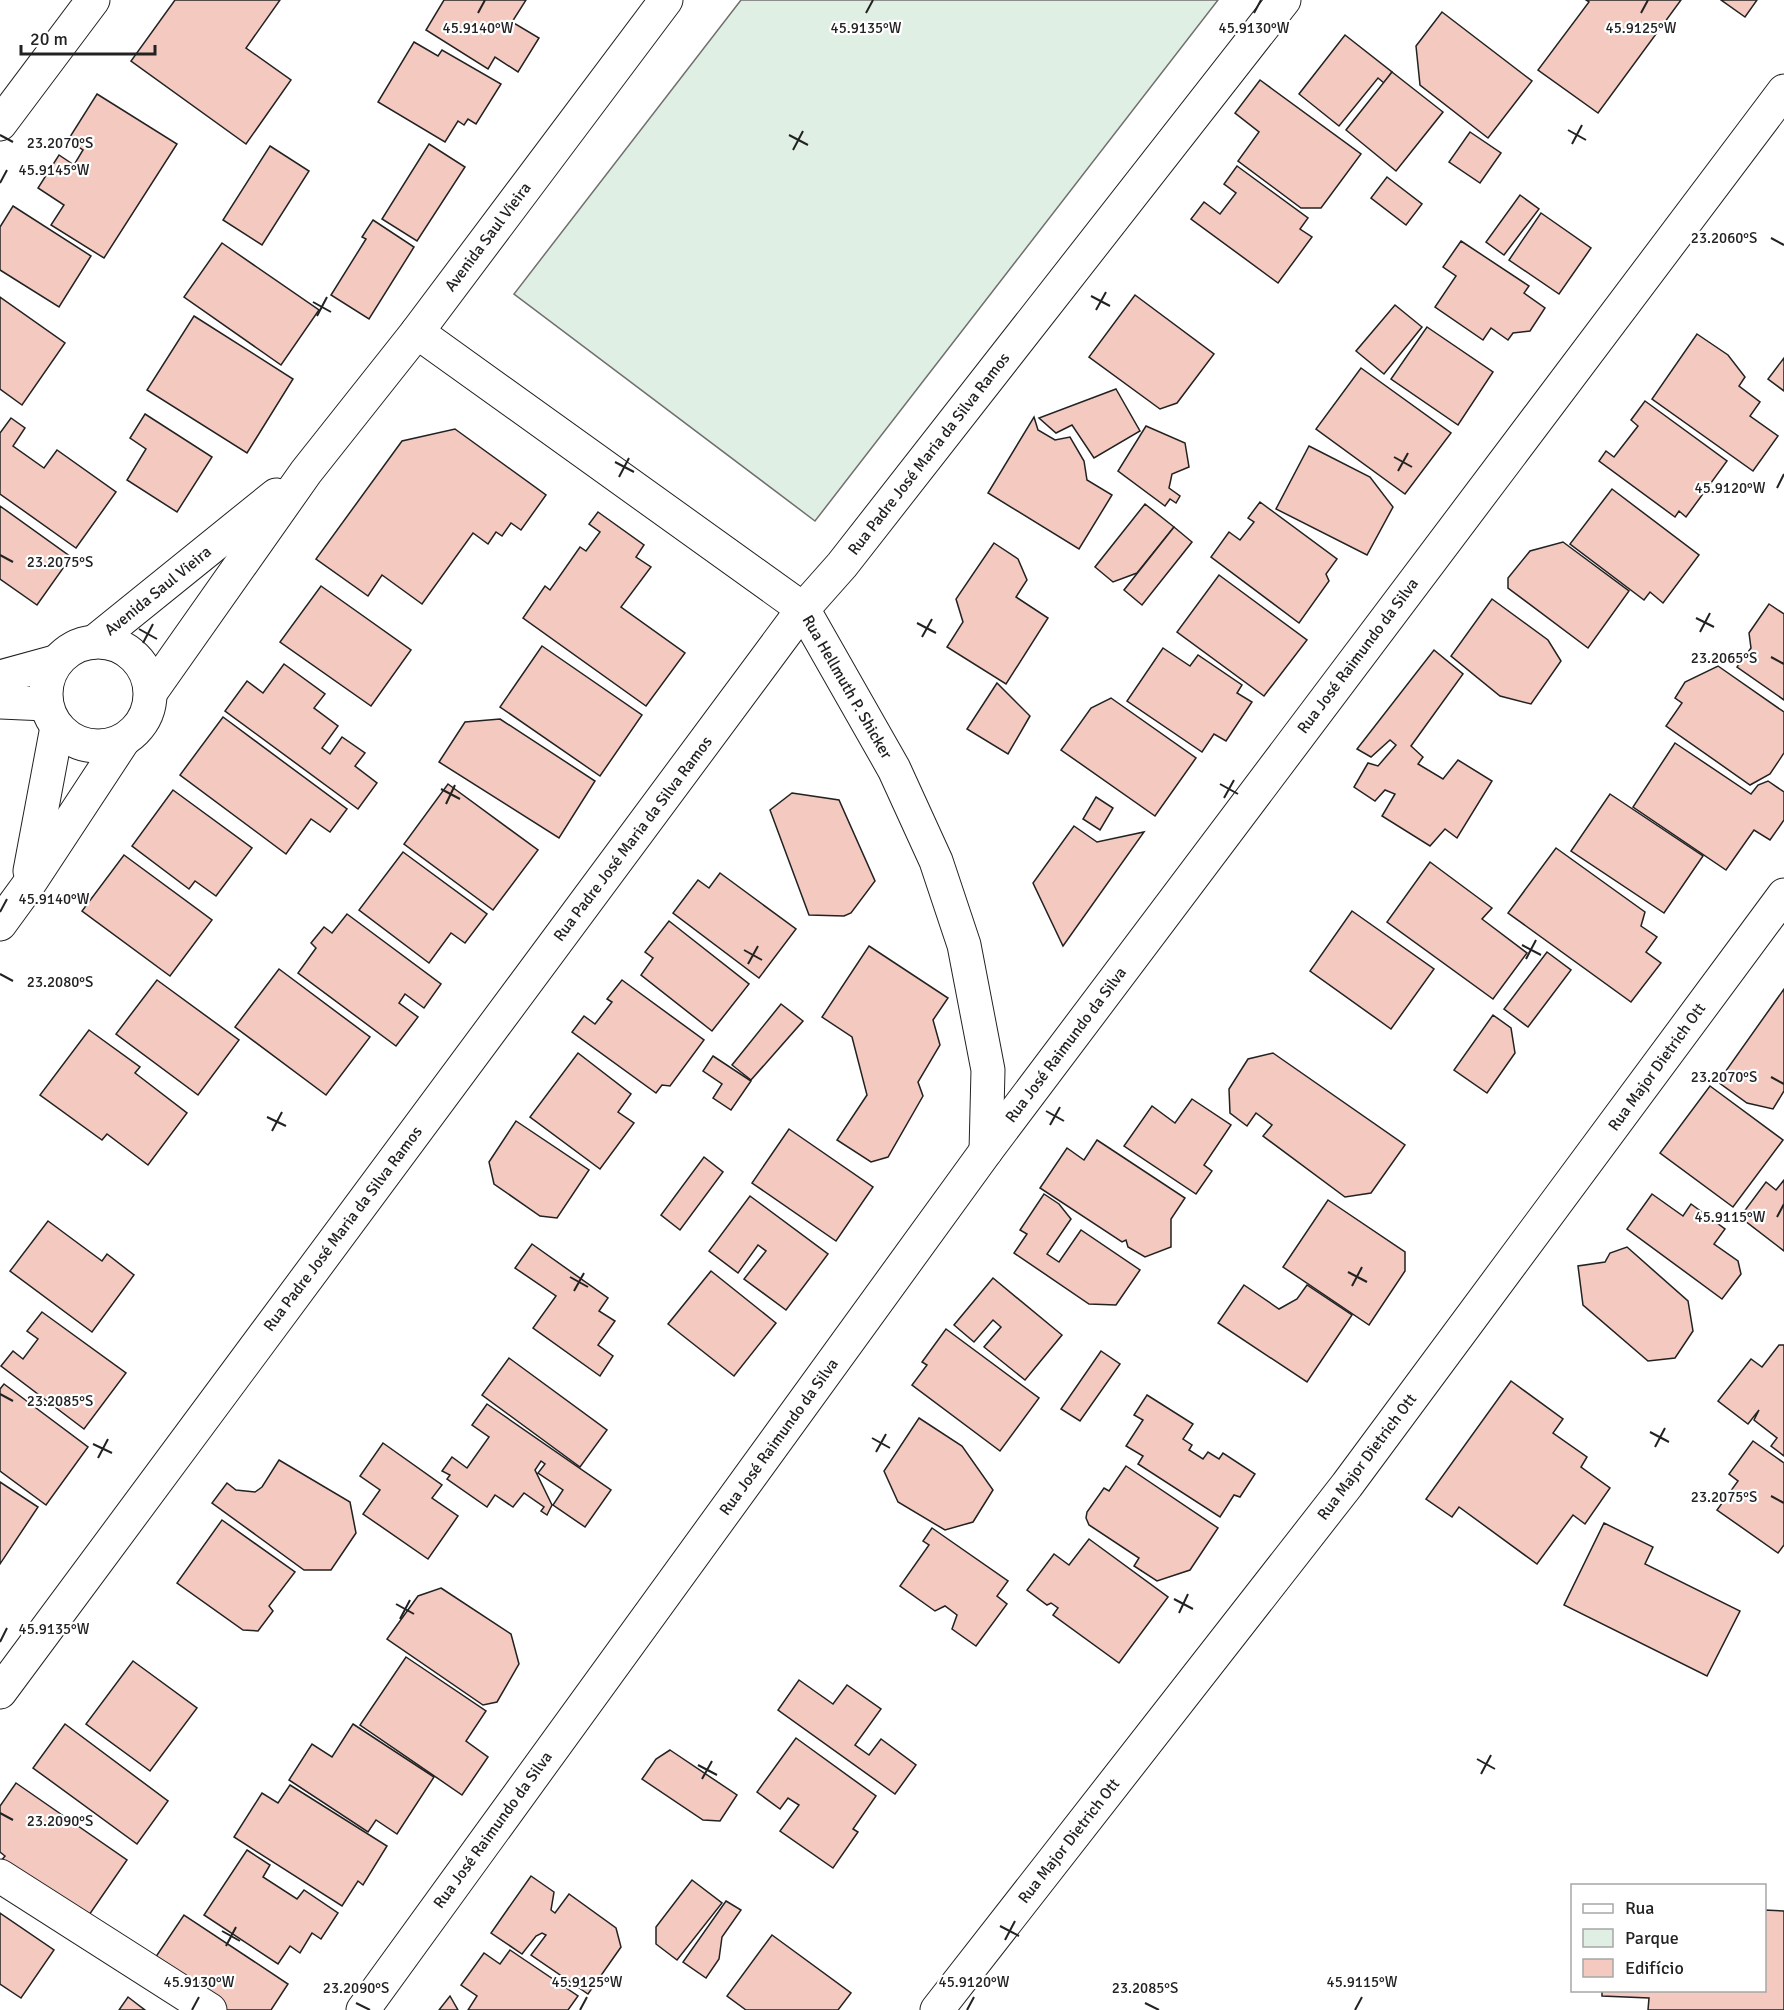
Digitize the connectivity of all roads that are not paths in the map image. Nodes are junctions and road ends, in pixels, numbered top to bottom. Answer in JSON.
{"nodes":[{"id":1,"x":93,"y":0,"type":"edge"},
{"id":2,"x":666,"y":0,"type":"edge"},
{"id":3,"x":1284,"y":0,"type":"edge"},
{"id":4,"x":1784,"y":91,"type":"edge"},
{"id":5,"x":0,"y":124,"type":"edge"},
{"id":6,"x":417,"y":332,"type":"junction"},
{"id":7,"x":306,"y":472,"type":"junction"},
{"id":8,"x":803,"y":609,"type":"junction"},
{"id":9,"x":94,"y":642,"type":"junction"},
{"id":10,"x":55,"y":662,"type":"junction"},
{"id":11,"x":0,"y":676,"type":"edge"},
{"id":12,"x":151,"y":692,"type":"junction"},
{"id":13,"x":0,"y":702,"type":"edge"},
{"id":14,"x":52,"y":716,"type":"junction"},
{"id":15,"x":123,"y":741,"type":"junction"},
{"id":16,"x":27,"y":887,"type":"junction"},
{"id":17,"x":1784,"y":895,"type":"edge"},
{"id":18,"x":0,"y":924,"type":"edge"},
{"id":19,"x":986,"y":1151,"type":"junction"},
{"id":20,"x":0,"y":1692,"type":"edge"},
{"id":21,"x":0,"y":1876,"type":"edge"},
{"id":22,"x":210,"y":2010,"type":"edge"},
{"id":23,"x":363,"y":2010,"type":"edge"},
{"id":24,"x":937,"y":2010,"type":"edge"}],
"edges":[{"from":1,"to":5,"type":"street"},
{"from":2,"to":6,"type":"street","name":"Avenida Saul Vieira"},
{"from":3,"to":8,"type":"street","name":"Rua Padre José Maria da Silva Ramos"},
{"from":4,"to":19,"type":"street","name":"Rua José Raimundo da Silva"},
{"from":6,"to":7,"type":"street","name":"Avenida Saul Vieira"},
{"from":6,"to":8,"type":"street","name":"Rua Hellmuth P. Shicker"},
{"from":7,"to":9,"type":"street","name":"Avenida Saul Vieira"},
{"from":7,"to":12,"type":"street","name":"Avenida Saul Vieira"},
{"from":8,"to":19,"type":"street","name":"Rua Hellmuth P. Shicker"},
{"from":8,"to":20,"type":"street","name":"Rua Padre José Maria da Silva Ramos"},
{"from":9,"to":10,"type":"street"},
{"from":9,"to":12,"type":"street"},
{"from":10,"to":11,"type":"street"},
{"from":10,"to":14,"type":"street"},
{"from":12,"to":15,"type":"street"},
{"from":13,"to":14,"type":"street"},
{"from":14,"to":15,"type":"street"},
{"from":14,"to":16,"type":"street"},
{"from":15,"to":16,"type":"street"},
{"from":16,"to":18,"type":"street"},
{"from":17,"to":24,"type":"street","name":"Rua Major Dietrich Ott"},
{"from":19,"to":23,"type":"street","name":"Rua José Raimundo da Silva"},
{"from":21,"to":22,"type":"street"}]}
